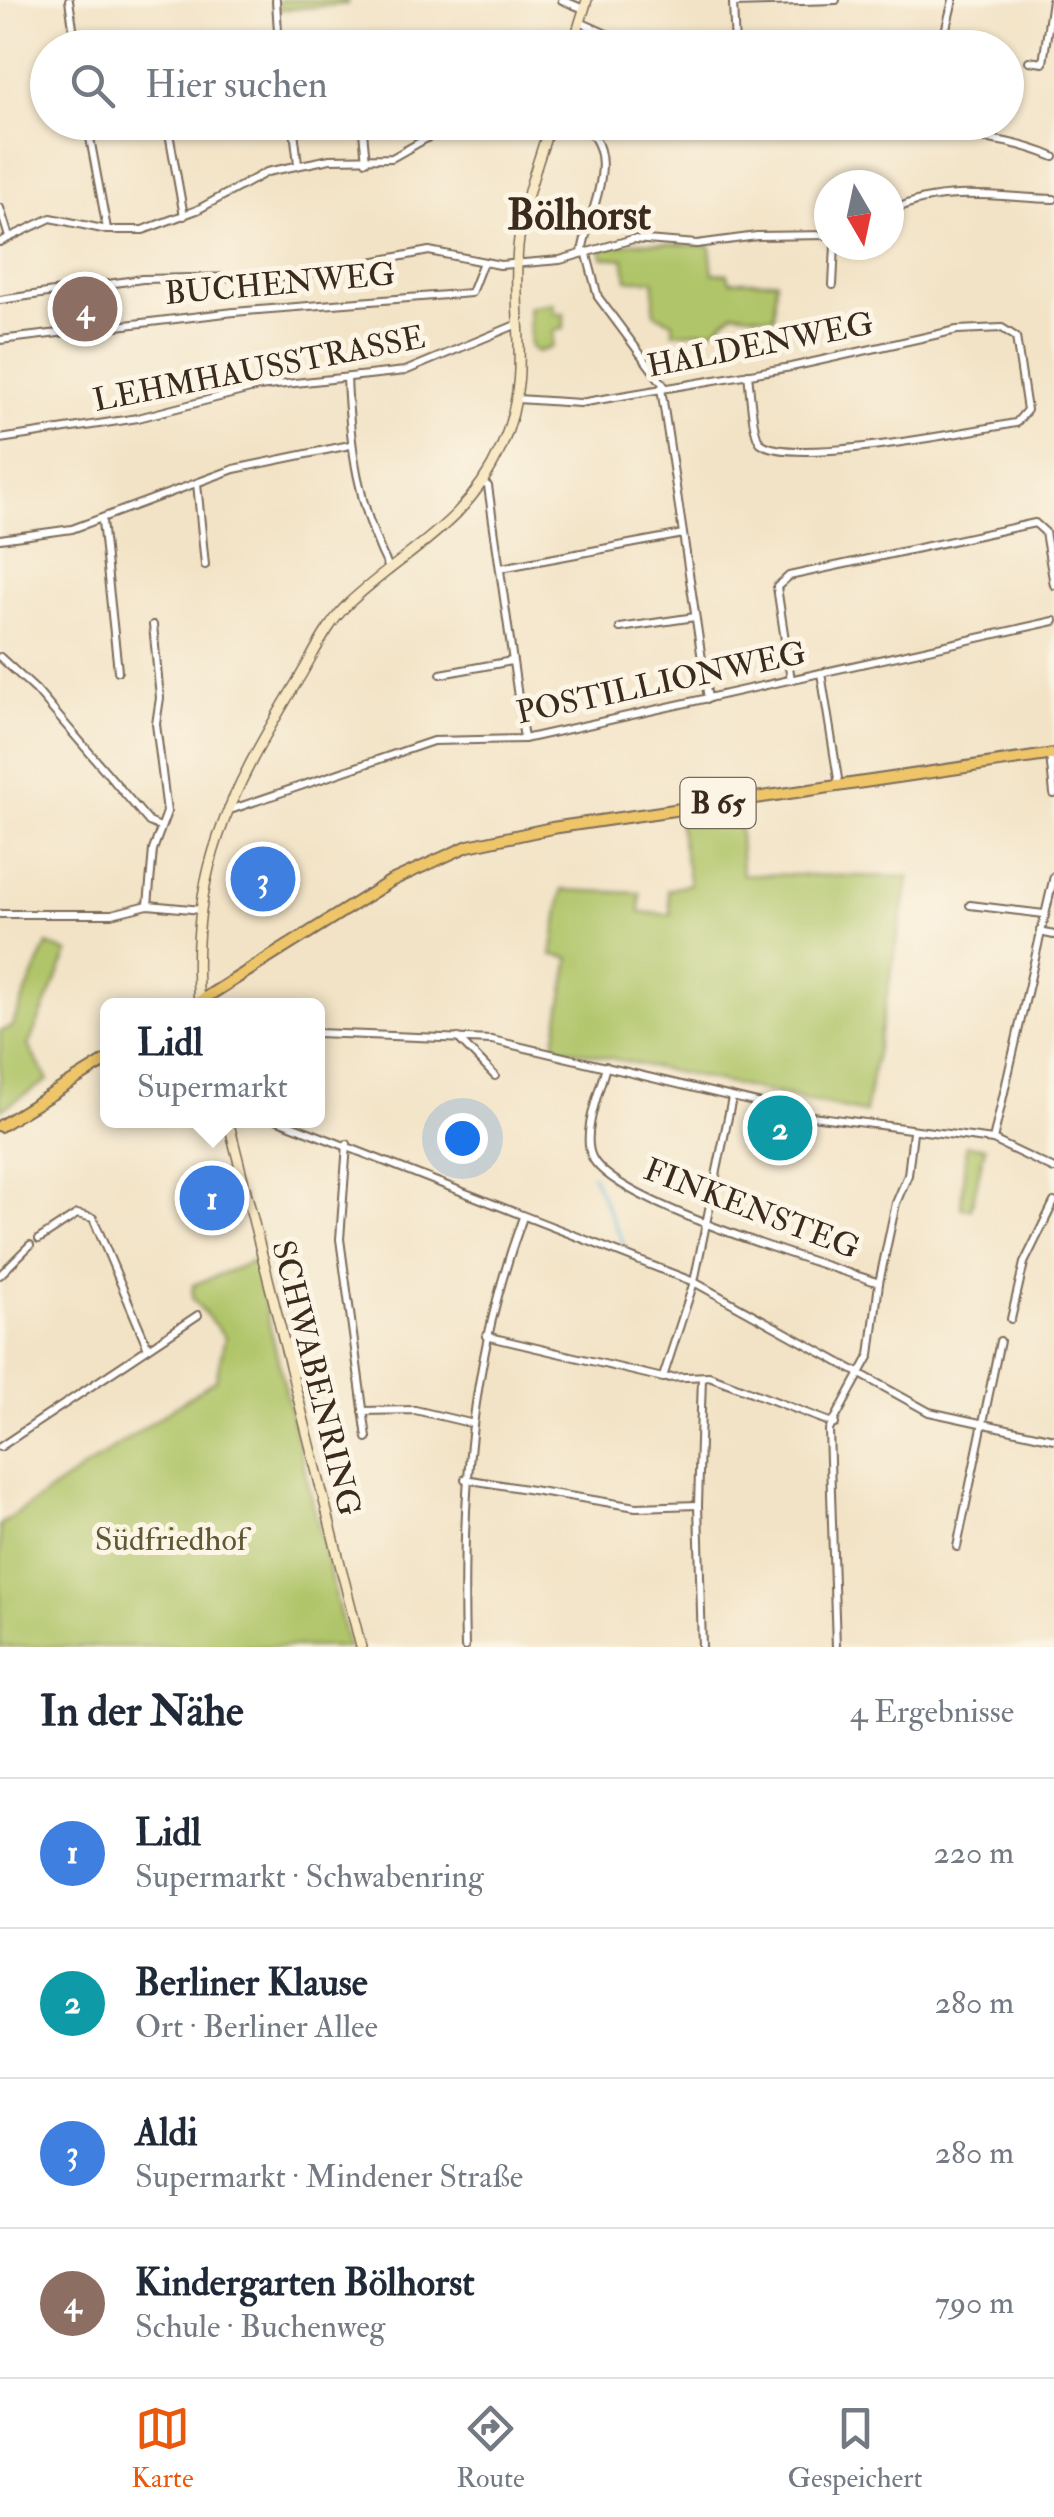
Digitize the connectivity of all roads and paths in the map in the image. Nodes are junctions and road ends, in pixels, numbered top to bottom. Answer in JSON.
{"nodes":[{"id":1,"x":69,"y":0,"type":"edge"},
{"id":2,"x":276,"y":0,"type":"edge"},
{"id":3,"x":562,"y":0,"type":"edge"},
{"id":4,"x":836,"y":0,"type":"edge"},
{"id":5,"x":953,"y":0,"type":"edge"},
{"id":6,"x":1052,"y":0,"type":"edge"},
{"id":7,"x":586,"y":5,"type":"edge"},
{"id":8,"x":580,"y":22,"type":"junction"},
{"id":9,"x":73,"y":30,"type":"edge"},
{"id":10,"x":278,"y":30,"type":"edge"},
{"id":11,"x":578,"y":30,"type":"edge"},
{"id":12,"x":598,"y":30,"type":"edge"},
{"id":13,"x":735,"y":30,"type":"edge"},
{"id":14,"x":946,"y":30,"type":"edge"},
{"id":15,"x":1043,"y":45,"type":"junction"},
{"id":16,"x":1054,"y":47,"type":"edge"},
{"id":17,"x":1029,"y":61,"type":"dead end"},
{"id":18,"x":90,"y":140,"type":"edge"},
{"id":19,"x":171,"y":140,"type":"edge"},
{"id":20,"x":295,"y":140,"type":"edge"},
{"id":21,"x":364,"y":140,"type":"edge"},
{"id":22,"x":425,"y":140,"type":"edge"},
{"id":23,"x":546,"y":140,"type":"edge"},
{"id":24,"x":597,"y":140,"type":"edge"},
{"id":25,"x":969,"y":140,"type":"edge"},
{"id":26,"x":1054,"y":157,"type":"edge"},
{"id":27,"x":366,"y":161,"type":"junction"},
{"id":28,"x":298,"y":164,"type":"junction"},
{"id":29,"x":1054,"y":200,"type":"edge"},
{"id":30,"x":904,"y":205,"type":"edge"},
{"id":31,"x":0,"y":208,"type":"edge"},
{"id":32,"x":184,"y":216,"type":"junction"},
{"id":33,"x":107,"y":230,"type":"junction"},
{"id":34,"x":814,"y":235,"type":"edge"},
{"id":35,"x":9,"y":237,"type":"junction"},
{"id":36,"x":0,"y":242,"type":"edge"},
{"id":37,"x":584,"y":252,"type":"junction"},
{"id":38,"x":834,"y":260,"type":"edge"},
{"id":39,"x":483,"y":262,"type":"junction"},
{"id":40,"x":517,"y":264,"type":"junction"},
{"id":41,"x":833,"y":285,"type":"dead end"},
{"id":42,"x":0,"y":300,"type":"edge"},
{"id":43,"x":522,"y":323,"type":"junction"},
{"id":44,"x":0,"y":340,"type":"edge"},
{"id":45,"x":748,"y":374,"type":"junction"},
{"id":46,"x":348,"y":378,"type":"junction"},
{"id":47,"x":663,"y":388,"type":"junction"},
{"id":48,"x":517,"y":399,"type":"junction"},
{"id":49,"x":0,"y":440,"type":"edge"},
{"id":50,"x":350,"y":445,"type":"junction"},
{"id":51,"x":482,"y":482,"type":"junction"},
{"id":52,"x":197,"y":483,"type":"junction"},
{"id":53,"x":102,"y":521,"type":"junction"},
{"id":54,"x":683,"y":534,"type":"junction"},
{"id":55,"x":0,"y":539,"type":"edge"},
{"id":56,"x":205,"y":565,"type":"dead end"},
{"id":57,"x":501,"y":568,"type":"junction"},
{"id":58,"x":390,"y":571,"type":"junction"},
{"id":59,"x":1054,"y":586,"type":"edge"},
{"id":60,"x":696,"y":617,"type":"junction"},
{"id":61,"x":1054,"y":622,"type":"edge"},
{"id":62,"x":153,"y":624,"type":"dead end"},
{"id":63,"x":620,"y":628,"type":"dead end"},
{"id":64,"x":0,"y":657,"type":"edge"},
{"id":65,"x":512,"y":661,"type":"junction"},
{"id":66,"x":118,"y":671,"type":"dead end"},
{"id":67,"x":441,"y":674,"type":"dead end"},
{"id":68,"x":821,"y":674,"type":"junction"},
{"id":69,"x":791,"y":680,"type":"junction"},
{"id":70,"x":708,"y":699,"type":"junction"},
{"id":71,"x":524,"y":740,"type":"junction"},
{"id":72,"x":1052,"y":754,"type":"edge"},
{"id":73,"x":839,"y":786,"type":"junction"},
{"id":74,"x":1054,"y":794,"type":"edge"},
{"id":75,"x":226,"y":811,"type":"junction"},
{"id":76,"x":160,"y":827,"type":"junction"},
{"id":77,"x":1054,"y":876,"type":"edge"},
{"id":78,"x":148,"y":905,"type":"junction"},
{"id":79,"x":970,"y":905,"type":"dead end"},
{"id":80,"x":202,"y":910,"type":"junction"},
{"id":81,"x":0,"y":914,"type":"edge"},
{"id":82,"x":1044,"y":914,"type":"junction"},
{"id":83,"x":1040,"y":932,"type":"junction"},
{"id":84,"x":1054,"y":935,"type":"edge"},
{"id":85,"x":196,"y":998,"type":"edge"},
{"id":86,"x":205,"y":998,"type":"edge"},
{"id":87,"x":325,"y":1032,"type":"edge"},
{"id":88,"x":458,"y":1038,"type":"junction"},
{"id":89,"x":100,"y":1064,"type":"edge"},
{"id":90,"x":606,"y":1066,"type":"junction"},
{"id":91,"x":494,"y":1076,"type":"dead end"},
{"id":92,"x":732,"y":1098,"type":"junction"},
{"id":93,"x":0,"y":1126,"type":"edge"},
{"id":94,"x":230,"y":1128,"type":"edge"},
{"id":95,"x":301,"y":1128,"type":"edge"},
{"id":96,"x":912,"y":1132,"type":"junction"},
{"id":97,"x":993,"y":1140,"type":"junction"},
{"id":98,"x":346,"y":1144,"type":"junction"},
{"id":99,"x":1054,"y":1168,"type":"edge"},
{"id":100,"x":1054,"y":1202,"type":"edge"},
{"id":101,"x":523,"y":1217,"type":"junction"},
{"id":102,"x":707,"y":1222,"type":"junction"},
{"id":103,"x":38,"y":1238,"type":"dead end"},
{"id":104,"x":30,"y":1245,"type":"dead end"},
{"id":105,"x":0,"y":1275,"type":"edge"},
{"id":106,"x":694,"y":1282,"type":"junction"},
{"id":107,"x":879,"y":1283,"type":"junction"},
{"id":108,"x":198,"y":1315,"type":"dead end"},
{"id":109,"x":1011,"y":1319,"type":"dead end"},
{"id":110,"x":486,"y":1336,"type":"junction"},
{"id":111,"x":1000,"y":1341,"type":"dead end"},
{"id":112,"x":148,"y":1348,"type":"junction"},
{"id":113,"x":860,"y":1373,"type":"junction"},
{"id":114,"x":702,"y":1376,"type":"junction"},
{"id":115,"x":663,"y":1378,"type":"junction"},
{"id":116,"x":362,"y":1411,"type":"junction"},
{"id":117,"x":470,"y":1423,"type":"junction"},
{"id":118,"x":835,"y":1424,"type":"junction"},
{"id":119,"x":983,"y":1425,"type":"junction"},
{"id":120,"x":367,"y":1438,"type":"dead end"},
{"id":121,"x":1054,"y":1439,"type":"edge"},
{"id":122,"x":1,"y":1445,"type":"edge"},
{"id":123,"x":466,"y":1479,"type":"junction"},
{"id":124,"x":698,"y":1505,"type":"junction"},
{"id":125,"x":956,"y":1547,"type":"dead end"},
{"id":126,"x":360,"y":1647,"type":"edge"},
{"id":127,"x":465,"y":1647,"type":"edge"},
{"id":128,"x":702,"y":1647,"type":"edge"},
{"id":129,"x":836,"y":1647,"type":"edge"}],
"edges":[{"from":1,"to":9,"type":"street"},
{"from":2,"to":10,"type":"street"},
{"from":3,"to":7,"type":"street"},
{"from":4,"to":13,"type":"street"},
{"from":5,"to":14,"type":"street"},
{"from":6,"to":15,"type":"street"},
{"from":7,"to":8,"type":"street"},
{"from":8,"to":11,"type":"street"},
{"from":8,"to":12,"type":"street"},
{"from":15,"to":16,"type":"street"},
{"from":15,"to":17,"type":"street"},
{"from":18,"to":33,"type":"street"},
{"from":19,"to":32,"type":"street"},
{"from":20,"to":28,"type":"street"},
{"from":21,"to":27,"type":"street"},
{"from":22,"to":27,"type":"street"},
{"from":23,"to":40,"type":"street"},
{"from":24,"to":37,"type":"street"},
{"from":25,"to":26,"type":"street"},
{"from":27,"to":28,"type":"street"},
{"from":28,"to":32,"type":"street"},
{"from":29,"to":30,"type":"street"},
{"from":31,"to":35,"type":"street"},
{"from":32,"to":33,"type":"street"},
{"from":33,"to":35,"type":"street"},
{"from":34,"to":37,"type":"street"},
{"from":35,"to":36,"type":"street"},
{"from":37,"to":40,"type":"street"},
{"from":37,"to":47,"type":"street"},
{"from":38,"to":41,"type":"street"},
{"from":39,"to":40,"type":"street"},
{"from":39,"to":42,"type":"street"},
{"from":39,"to":44,"type":"street","name":"BUCHENWEG"},
{"from":40,"to":43,"type":"street"},
{"from":43,"to":46,"type":"street","name":"LEHMHAUSSTRASSE"},
{"from":43,"to":48,"type":"street"},
{"from":45,"to":45,"type":"street","name":"HALDENWEG"},
{"from":45,"to":47,"type":"street","name":"HALDENWEG"},
{"from":46,"to":49,"type":"street","name":"LEHMHAUSSTRASSE"},
{"from":46,"to":50,"type":"street"},
{"from":47,"to":48,"type":"street","name":"HALDENWEG"},
{"from":47,"to":54,"type":"street"},
{"from":48,"to":51,"type":"street"},
{"from":50,"to":52,"type":"street"},
{"from":50,"to":58,"type":"street"},
{"from":51,"to":57,"type":"street"},
{"from":51,"to":58,"type":"street"},
{"from":52,"to":53,"type":"street"},
{"from":52,"to":56,"type":"street"},
{"from":53,"to":55,"type":"street"},
{"from":53,"to":66,"type":"street"},
{"from":54,"to":57,"type":"street"},
{"from":54,"to":60,"type":"street"},
{"from":57,"to":65,"type":"street"},
{"from":58,"to":75,"type":"street"},
{"from":59,"to":69,"type":"street"},
{"from":60,"to":63,"type":"street"},
{"from":60,"to":70,"type":"street"},
{"from":61,"to":68,"type":"street","name":"POSTILLIONWEG"},
{"from":62,"to":76,"type":"street"},
{"from":64,"to":76,"type":"street"},
{"from":65,"to":67,"type":"street"},
{"from":65,"to":71,"type":"street"},
{"from":68,"to":69,"type":"street","name":"POSTILLIONWEG"},
{"from":68,"to":73,"type":"street"},
{"from":69,"to":70,"type":"street","name":"POSTILLIONWEG"},
{"from":70,"to":71,"type":"street","name":"POSTILLIONWEG"},
{"from":71,"to":75,"type":"street","name":"POSTILLIONWEG"},
{"from":72,"to":73,"type":"main road","number":"B 65"},
{"from":72,"to":74,"type":"street"},
{"from":73,"to":86,"type":"main road","number":"B 65"},
{"from":75,"to":80,"type":"street"},
{"from":76,"to":78,"type":"street"},
{"from":77,"to":82,"type":"street"},
{"from":78,"to":80,"type":"street"},
{"from":78,"to":81,"type":"street"},
{"from":79,"to":82,"type":"street"},
{"from":80,"to":85,"type":"street"},
{"from":82,"to":83,"type":"street"},
{"from":83,"to":84,"type":"street"},
{"from":83,"to":97,"type":"street"},
{"from":87,"to":88,"type":"street"},
{"from":88,"to":90,"type":"street"},
{"from":88,"to":91,"type":"street"},
{"from":89,"to":93,"type":"main road"},
{"from":90,"to":92,"type":"street"},
{"from":90,"to":102,"type":"street","name":"FINKENSTEG"},
{"from":92,"to":96,"type":"street"},
{"from":92,"to":102,"type":"street"},
{"from":94,"to":126,"type":"street","name":"SCHWABENRING"},
{"from":95,"to":98,"type":"street"},
{"from":96,"to":97,"type":"street"},
{"from":96,"to":107,"type":"street"},
{"from":97,"to":99,"type":"street"},
{"from":98,"to":101,"type":"street"},
{"from":98,"to":116,"type":"street"},
{"from":100,"to":109,"type":"street"},
{"from":101,"to":106,"type":"street"},
{"from":101,"to":110,"type":"street"},
{"from":102,"to":106,"type":"street"},
{"from":102,"to":107,"type":"street","name":"FINKENSTEG"},
{"from":103,"to":112,"type":"street"},
{"from":104,"to":105,"type":"street"},
{"from":106,"to":113,"type":"street"},
{"from":106,"to":115,"type":"street"},
{"from":107,"to":113,"type":"street"},
{"from":108,"to":112,"type":"street"},
{"from":110,"to":115,"type":"street"},
{"from":110,"to":117,"type":"street"},
{"from":111,"to":119,"type":"street"},
{"from":112,"to":122,"type":"street"},
{"from":113,"to":118,"type":"street"},
{"from":113,"to":119,"type":"street"},
{"from":114,"to":115,"type":"street"},
{"from":114,"to":118,"type":"street"},
{"from":114,"to":124,"type":"street"},
{"from":116,"to":117,"type":"street"},
{"from":116,"to":120,"type":"street"},
{"from":117,"to":123,"type":"street"},
{"from":118,"to":129,"type":"street"},
{"from":119,"to":121,"type":"street"},
{"from":119,"to":125,"type":"street"},
{"from":123,"to":124,"type":"street"},
{"from":123,"to":127,"type":"street"},
{"from":124,"to":128,"type":"street"}]}
